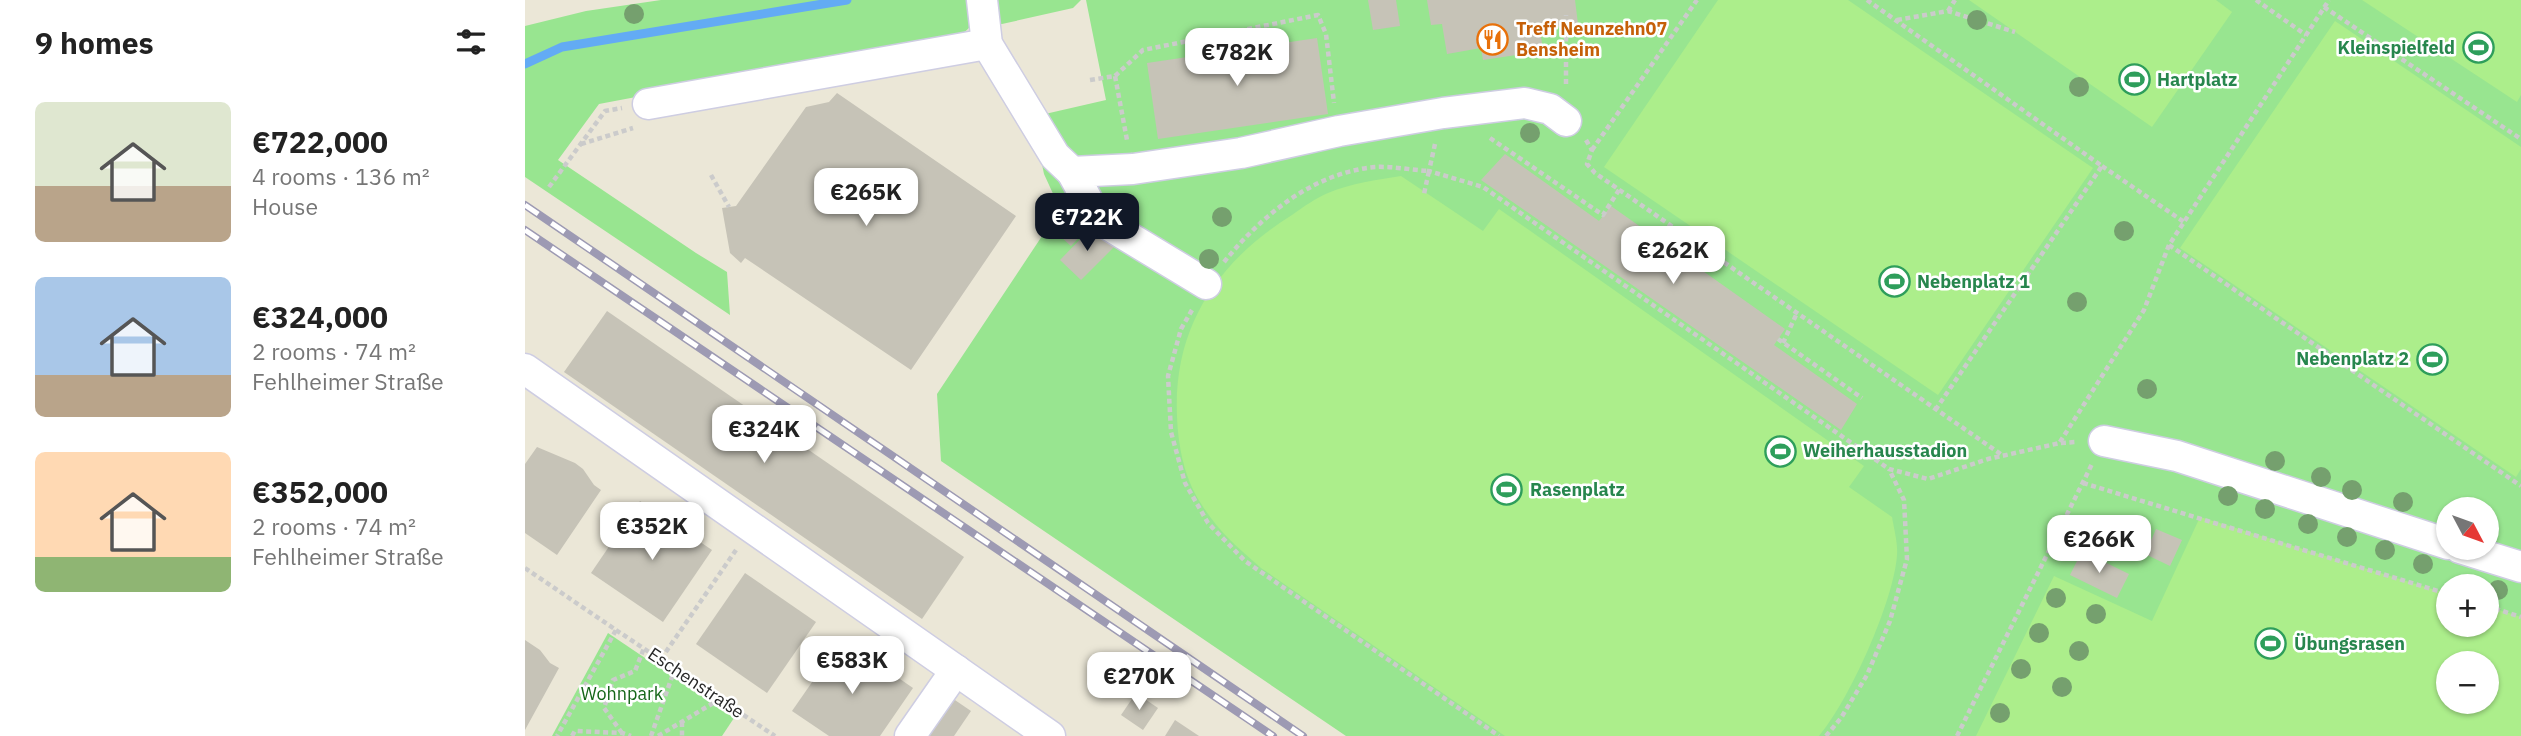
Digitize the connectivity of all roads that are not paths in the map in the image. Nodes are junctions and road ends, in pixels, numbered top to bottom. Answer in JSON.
{"nodes":[{"id":1,"x":982,"y":0,"type":"edge"},
{"id":2,"x":987,"y":44,"type":"junction"},
{"id":3,"x":644,"y":115,"type":"road end"},
{"id":4,"x":1566,"y":121,"type":"road end"},
{"id":5,"x":1072,"y":172,"type":"junction"},
{"id":6,"x":1206,"y":284,"type":"road end"},
{"id":7,"x":525,"y":369,"type":"edge"},
{"id":8,"x":2104,"y":441,"type":"road end"},
{"id":9,"x":2436,"y":540,"type":"edge"},
{"id":10,"x":2499,"y":560,"type":"edge"},
{"id":11,"x":2521,"y":567,"type":"edge"},
{"id":12,"x":956,"y":670,"type":"junction"},
{"id":13,"x":911,"y":736,"type":"edge"},
{"id":14,"x":1050,"y":736,"type":"edge"}],
"edges":[{"from":1,"to":2,"type":"street"},
{"from":2,"to":3,"type":"street"},
{"from":2,"to":5,"type":"street"},
{"from":4,"to":5,"type":"street"},
{"from":5,"to":6,"type":"street"},
{"from":7,"to":12,"type":"street"},
{"from":8,"to":9,"type":"street"},
{"from":10,"to":11,"type":"street"},
{"from":12,"to":13,"type":"street"},
{"from":12,"to":14,"type":"street"}]}
